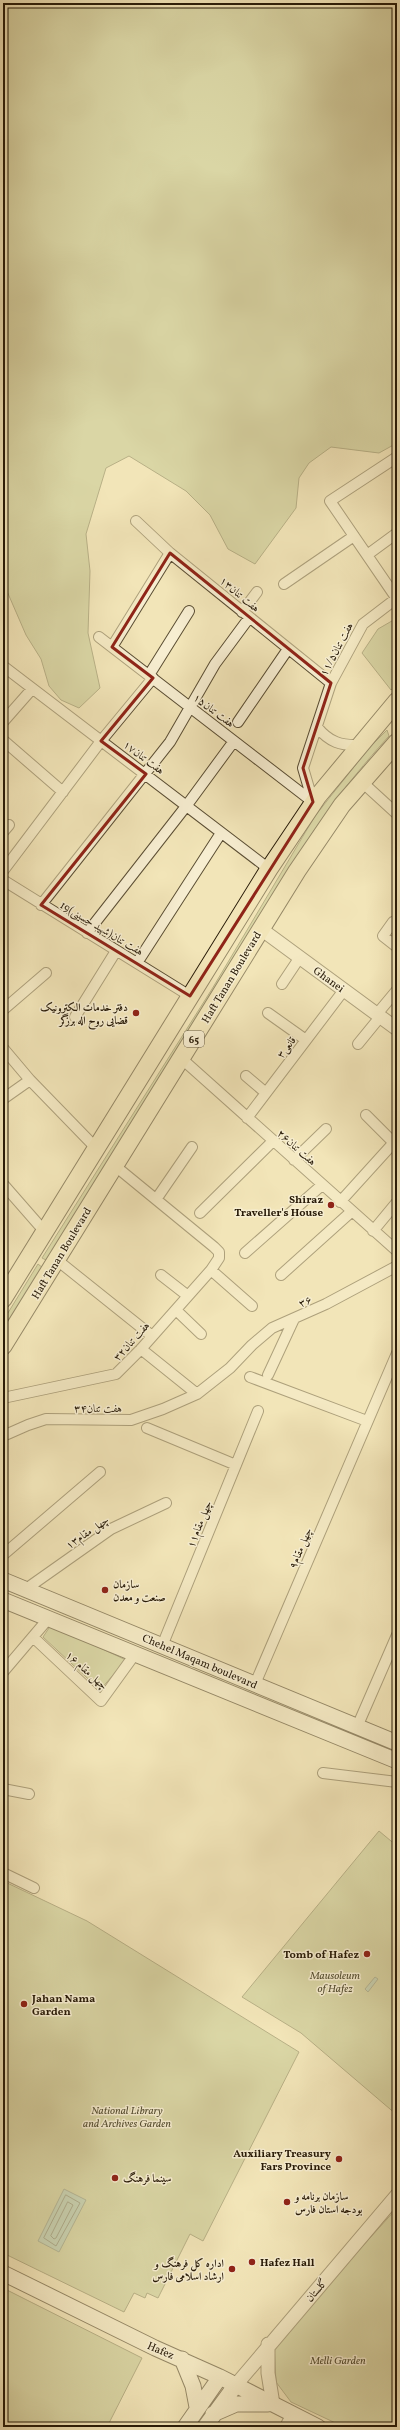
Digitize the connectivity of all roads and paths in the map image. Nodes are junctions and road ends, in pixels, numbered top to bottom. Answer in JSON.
{"nodes":[{"id":1,"x":397,"y":457,"type":"edge"},
{"id":2,"x":136,"y":521,"type":"dead end"},
{"id":3,"x":397,"y":533,"type":"edge"},
{"id":4,"x":354,"y":536,"type":"junction"},
{"id":5,"x":170,"y":553,"type":"junction"},
{"id":6,"x":367,"y":555,"type":"junction"},
{"id":7,"x":284,"y":584,"type":"dead end"},
{"id":8,"x":257,"y":592,"type":"dead end"},
{"id":9,"x":397,"y":599,"type":"edge"},
{"id":10,"x":189,"y":611,"type":"dead end"},
{"id":11,"x":246,"y":615,"type":"junction"},
{"id":12,"x":99,"y":637,"type":"dead end"},
{"id":13,"x":112,"y":647,"type":"junction"},
{"id":14,"x":288,"y":649,"type":"junction"},
{"id":15,"x":3,"y":666,"type":"edge"},
{"id":16,"x":151,"y":677,"type":"junction"},
{"id":17,"x":331,"y":683,"type":"junction"},
{"id":18,"x":32,"y":689,"type":"junction"},
{"id":19,"x":191,"y":708,"type":"junction"},
{"id":20,"x":395,"y":709,"type":"edge"},
{"id":21,"x":3,"y":722,"type":"edge"},
{"id":22,"x":238,"y":722,"type":"dead end"},
{"id":23,"x":317,"y":727,"type":"junction"},
{"id":24,"x":3,"y":740,"type":"edge"},
{"id":25,"x":101,"y":741,"type":"junction"},
{"id":26,"x":234,"y":741,"type":"junction"},
{"id":27,"x":397,"y":742,"type":"edge"},
{"id":28,"x":360,"y":745,"type":"junction"},
{"id":29,"x":146,"y":774,"type":"junction"},
{"id":30,"x":362,"y":782,"type":"junction"},
{"id":31,"x":63,"y":792,"type":"junction"},
{"id":32,"x":313,"y":802,"type":"junction"},
{"id":33,"x":187,"y":806,"type":"junction"},
{"id":34,"x":397,"y":814,"type":"edge"},
{"id":35,"x":221,"y":833,"type":"junction"},
{"id":36,"x":269,"y":869,"type":"junction"},
{"id":37,"x":3,"y":871,"type":"edge"},
{"id":38,"x":3,"y":880,"type":"edge"},
{"id":39,"x":41,"y":906,"type":"junction"},
{"id":40,"x":393,"y":922,"type":"dead end"},
{"id":41,"x":261,"y":929,"type":"junction"},
{"id":42,"x":87,"y":933,"type":"junction"},
{"id":43,"x":397,"y":947,"type":"edge"},
{"id":44,"x":116,"y":951,"type":"junction"},
{"id":45,"x":300,"y":957,"type":"junction"},
{"id":46,"x":137,"y":963,"type":"junction"},
{"id":47,"x":46,"y":973,"type":"dead end"},
{"id":48,"x":282,"y":984,"type":"dead end"},
{"id":49,"x":344,"y":990,"type":"junction"},
{"id":50,"x":397,"y":990,"type":"edge"},
{"id":51,"x":190,"y":996,"type":"junction"},
{"id":52,"x":3,"y":1010,"type":"edge"},
{"id":53,"x":268,"y":1013,"type":"dead end"},
{"id":54,"x":379,"y":1016,"type":"junction"},
{"id":55,"x":75,"y":1017,"type":"dead end"},
{"id":56,"x":397,"y":1029,"type":"edge"},
{"id":57,"x":306,"y":1040,"type":"junction"},
{"id":58,"x":358,"y":1044,"type":"dead end"},
{"id":59,"x":3,"y":1048,"type":"edge"},
{"id":60,"x":182,"y":1059,"type":"junction"},
{"id":61,"x":246,"y":1076,"type":"dead end"},
{"id":62,"x":30,"y":1080,"type":"junction"},
{"id":63,"x":266,"y":1093,"type":"junction"},
{"id":64,"x":3,"y":1099,"type":"edge"},
{"id":65,"x":366,"y":1115,"type":"dead end"},
{"id":66,"x":247,"y":1118,"type":"junction"},
{"id":67,"x":326,"y":1129,"type":"dead end"},
{"id":68,"x":273,"y":1141,"type":"junction"},
{"id":69,"x":396,"y":1142,"type":"edge"},
{"id":70,"x":192,"y":1147,"type":"dead end"},
{"id":71,"x":96,"y":1148,"type":"junction"},
{"id":72,"x":294,"y":1160,"type":"junction"},
{"id":73,"x":114,"y":1165,"type":"junction"},
{"id":74,"x":3,"y":1184,"type":"edge"},
{"id":75,"x":322,"y":1185,"type":"junction"},
{"id":76,"x":157,"y":1198,"type":"junction"},
{"id":77,"x":340,"y":1202,"type":"junction"},
{"id":78,"x":397,"y":1202,"type":"edge"},
{"id":79,"x":351,"y":1212,"type":"junction"},
{"id":80,"x":200,"y":1213,"type":"dead end"},
{"id":81,"x":373,"y":1231,"type":"junction"},
{"id":82,"x":45,"y":1232,"type":"junction"},
{"id":83,"x":397,"y":1251,"type":"edge"},
{"id":84,"x":245,"y":1253,"type":"dead end"},
{"id":85,"x":57,"y":1260,"type":"junction"},
{"id":86,"x":397,"y":1266,"type":"edge"},
{"id":87,"x":211,"y":1270,"type":"junction"},
{"id":88,"x":161,"y":1275,"type":"dead end"},
{"id":89,"x":281,"y":1275,"type":"dead end"},
{"id":90,"x":188,"y":1296,"type":"junction"},
{"id":91,"x":3,"y":1298,"type":"edge"},
{"id":92,"x":252,"y":1306,"type":"dead end"},
{"id":93,"x":176,"y":1310,"type":"junction"},
{"id":94,"x":294,"y":1319,"type":"junction"},
{"id":95,"x":201,"y":1334,"type":"dead end"},
{"id":96,"x":152,"y":1336,"type":"junction"},
{"id":97,"x":3,"y":1346,"type":"edge"},
{"id":98,"x":141,"y":1349,"type":"junction"},
{"id":99,"x":397,"y":1353,"type":"edge"},
{"id":100,"x":230,"y":1368,"type":"joint"},
{"id":101,"x":268,"y":1375,"type":"dead end"},
{"id":102,"x":250,"y":1377,"type":"dead end"},
{"id":103,"x":197,"y":1394,"type":"junction"},
{"id":104,"x":3,"y":1398,"type":"edge"},
{"id":105,"x":258,"y":1411,"type":"dead end"},
{"id":106,"x":366,"y":1421,"type":"junction"},
{"id":107,"x":147,"y":1428,"type":"dead end"},
{"id":108,"x":3,"y":1436,"type":"edge"},
{"id":109,"x":236,"y":1465,"type":"junction"},
{"id":110,"x":100,"y":1472,"type":"dead end"},
{"id":111,"x":166,"y":1503,"type":"dead end"},
{"id":112,"x":3,"y":1555,"type":"edge"},
{"id":113,"x":3,"y":1580,"type":"edge"},
{"id":114,"x":26,"y":1589,"type":"junction"},
{"id":115,"x":3,"y":1600,"type":"edge"},
{"id":116,"x":48,"y":1618,"type":"junction"},
{"id":117,"x":397,"y":1635,"type":"edge"},
{"id":118,"x":33,"y":1637,"type":"junction"},
{"id":119,"x":162,"y":1646,"type":"junction"},
{"id":120,"x":135,"y":1654,"type":"junction"},
{"id":121,"x":3,"y":1672,"type":"edge"},
{"id":122,"x":256,"y":1684,"type":"junction"},
{"id":123,"x":357,"y":1727,"type":"junction"},
{"id":124,"x":397,"y":1743,"type":"edge"},
{"id":125,"x":397,"y":1760,"type":"edge"},
{"id":126,"x":323,"y":1773,"type":"dead end"},
{"id":127,"x":397,"y":1782,"type":"edge"},
{"id":128,"x":3,"y":1789,"type":"edge"},
{"id":129,"x":29,"y":1794,"type":"dead end"},
{"id":130,"x":3,"y":1873,"type":"edge"},
{"id":131,"x":34,"y":1888,"type":"dead end"},
{"id":132,"x":397,"y":2194,"type":"edge"},
{"id":133,"x":3,"y":2273,"type":"edge"},
{"id":134,"x":268,"y":2344,"type":"junction"},
{"id":135,"x":182,"y":2359,"type":"junction"},
{"id":136,"x":220,"y":2377,"type":"junction"},
{"id":137,"x":235,"y":2386,"type":"junction"},
{"id":138,"x":273,"y":2404,"type":"junction"},
{"id":139,"x":197,"y":2407,"type":"junction"},
{"id":140,"x":292,"y":2413,"type":"junction"},
{"id":141,"x":213,"y":2414,"type":"junction"},
{"id":142,"x":185,"y":2427,"type":"edge"},
{"id":143,"x":205,"y":2427,"type":"edge"},
{"id":144,"x":285,"y":2427,"type":"edge"},
{"id":145,"x":318,"y":2427,"type":"edge"}],
"edges":[{"from":1,"to":4,"type":"street"},
{"from":2,"to":5,"type":"street","name":"۱۳هفت تنان"},
{"from":3,"to":6,"type":"street"},
{"from":4,"to":6,"type":"street"},
{"from":4,"to":7,"type":"street"},
{"from":5,"to":11,"type":"street","name":"۱۳هفت تنان"},
{"from":5,"to":13,"type":"street"},
{"from":6,"to":9,"type":"street"},
{"from":8,"to":11,"type":"street"},
{"from":9,"to":17,"type":"street","name":"۱۱/۵هفت تنان"},
{"from":10,"to":16,"type":"street"},
{"from":11,"to":14,"type":"street","name":"۱۳هفت تنان"},
{"from":11,"to":19,"type":"street"},
{"from":12,"to":13,"type":"street","name":"هفت تنان۱۵"},
{"from":13,"to":16,"type":"street","name":"هفت تنان۱۵"},
{"from":14,"to":17,"type":"street","name":"۱۳هفت تنان"},
{"from":14,"to":22,"type":"street"},
{"from":15,"to":18,"type":"street","name":"هفت تنان۱۷"},
{"from":16,"to":19,"type":"street","name":"هفت تنان۱۵"},
{"from":16,"to":25,"type":"street"},
{"from":17,"to":23,"type":"street","name":"۱۱/۵هفت تنان"},
{"from":18,"to":21,"type":"street"},
{"from":18,"to":25,"type":"street","name":"هفت تنان۱۷"},
{"from":19,"to":26,"type":"street","name":"هفت تنان۱۵"},
{"from":19,"to":29,"type":"street"},
{"from":20,"to":28,"type":"main road","number":"65"},
{"from":23,"to":28,"type":"street"},
{"from":23,"to":32,"type":"street"},
{"from":24,"to":31,"type":"street"},
{"from":25,"to":29,"type":"street","name":"هفت تنان۱۷"},
{"from":25,"to":31,"type":"street"},
{"from":26,"to":32,"type":"street","name":"هفت تنان۱۵"},
{"from":26,"to":33,"type":"street"},
{"from":27,"to":30,"type":"main road","name":"Haft Tanan Boulevard","number":"65"},
{"from":28,"to":32,"type":"main road","number":"65"},
{"from":29,"to":33,"type":"street","name":"هفت تنان۱۷"},
{"from":29,"to":39,"type":"street"},
{"from":30,"to":34,"type":"street"},
{"from":30,"to":41,"type":"main road","name":"Haft Tanan Boulevard","number":"65"},
{"from":31,"to":37,"type":"street"},
{"from":32,"to":36,"type":"main road","number":"65"},
{"from":33,"to":35,"type":"street","name":"هفت تنان۱۷"},
{"from":33,"to":42,"type":"street"},
{"from":35,"to":36,"type":"street","name":"هفت تنان۱۷"},
{"from":35,"to":46,"type":"street"},
{"from":36,"to":51,"type":"main road","number":"65"},
{"from":38,"to":39,"type":"street","name":"19هفت تنان(شهید حسینی)"},
{"from":39,"to":42,"type":"street","name":"19هفت تنان(شهید حسینی)"},
{"from":40,"to":43,"type":"street"},
{"from":41,"to":45,"type":"street","name":"Ghanei"},
{"from":41,"to":60,"type":"main road","name":"Haft Tanan Boulevard","number":"65"},
{"from":42,"to":44,"type":"street","name":"19هفت تنان(شهید حسینی)"},
{"from":44,"to":46,"type":"street","name":"19هفت تنان(شهید حسینی)"},
{"from":44,"to":55,"type":"street"},
{"from":45,"to":48,"type":"street"},
{"from":45,"to":49,"type":"street","name":"Ghanei"},
{"from":46,"to":51,"type":"street","name":"19هفت تنان(شهید حسینی)"},
{"from":47,"to":52,"type":"street"},
{"from":49,"to":54,"type":"street","name":"Ghanei"},
{"from":49,"to":57,"type":"street","name":"۳قانعی"},
{"from":50,"to":54,"type":"street"},
{"from":51,"to":71,"type":"main road","number":"65"},
{"from":53,"to":57,"type":"street"},
{"from":54,"to":56,"type":"street","name":"Ghanei"},
{"from":54,"to":58,"type":"street"},
{"from":57,"to":63,"type":"street","name":"۳قانعی"},
{"from":59,"to":62,"type":"street"},
{"from":60,"to":66,"type":"street","name":"هفت تنان۲۶"},
{"from":60,"to":73,"type":"main road","name":"Haft Tanan Boulevard","number":"65"},
{"from":61,"to":63,"type":"street"},
{"from":62,"to":64,"type":"street"},
{"from":62,"to":71,"type":"street"},
{"from":63,"to":66,"type":"street","name":"۳قانعی"},
{"from":65,"to":69,"type":"street"},
{"from":66,"to":68,"type":"street","name":"هفت تنان۲۶"},
{"from":67,"to":72,"type":"street"},
{"from":68,"to":72,"type":"street","name":"هفت تنان۲۶"},
{"from":68,"to":80,"type":"street"},
{"from":69,"to":77,"type":"street"},
{"from":70,"to":76,"type":"street"},
{"from":71,"to":82,"type":"main road","number":"65"},
{"from":72,"to":75,"type":"street","name":"هفت تنان۲۶"},
{"from":73,"to":76,"type":"street"},
{"from":73,"to":85,"type":"main road","name":"Haft Tanan Boulevard","number":"65"},
{"from":74,"to":82,"type":"street"},
{"from":75,"to":77,"type":"street","name":"هفت تنان۲۶"},
{"from":75,"to":84,"type":"street"},
{"from":76,"to":87,"type":"street","name":"هفت تنان۳۲"},
{"from":77,"to":79,"type":"street","name":"هفت تنان۲۶"},
{"from":78,"to":81,"type":"street"},
{"from":79,"to":81,"type":"street","name":"هفت تنان۲۶"},
{"from":79,"to":89,"type":"street"},
{"from":81,"to":83,"type":"street","name":"هفت تنان۲۶"},
{"from":82,"to":91,"type":"main road","number":"65"},
{"from":85,"to":96,"type":"street"},
{"from":85,"to":97,"type":"main road","name":"Haft Tanan Boulevard","number":"65"},
{"from":86,"to":94,"type":"street","name":"۳۶"},
{"from":87,"to":90,"type":"street","name":"هفت تنان۳۲"},
{"from":87,"to":92,"type":"street"},
{"from":88,"to":90,"type":"street"},
{"from":90,"to":93,"type":"street","name":"هفت تنان۳۲"},
{"from":93,"to":95,"type":"street"},
{"from":93,"to":96,"type":"street","name":"هفت تنان۳۲"},
{"from":94,"to":100,"type":"street","name":"۳۶"},
{"from":94,"to":101,"type":"street"},
{"from":96,"to":98,"type":"street","name":"هفت تنان۳۲"},
{"from":98,"to":103,"type":"street"},
{"from":98,"to":104,"type":"street","name":"هفت تنان۳۲"},
{"from":99,"to":106,"type":"street","name":"چهل مقام۹"},
{"from":100,"to":103,"type":"street","name":"هفت تنان۳۴"},
{"from":102,"to":106,"type":"street"},
{"from":103,"to":108,"type":"street","name":"هفت تنان۳۴"},
{"from":105,"to":109,"type":"street","name":"چهل مقام۱۱"},
{"from":106,"to":122,"type":"street","name":"چهل مقام۹"},
{"from":107,"to":109,"type":"street"},
{"from":109,"to":119,"type":"street","name":"چهل مقام۱۱"},
{"from":110,"to":112,"type":"street"},
{"from":111,"to":114,"type":"street","name":"چهل مقام۱۳"},
{"from":113,"to":114,"type":"main road","name":"Chehel Maqam boulevard"},
{"from":114,"to":119,"type":"main road","name":"Chehel Maqam boulevard"},
{"from":115,"to":116,"type":"main road","name":"Chehel Maqam boulevard"},
{"from":116,"to":118,"type":"street"},
{"from":116,"to":120,"type":"main road","name":"Chehel Maqam boulevard"},
{"from":117,"to":123,"type":"street"},
{"from":118,"to":120,"type":"street","name":"چهل مقام ۱۶"},
{"from":118,"to":121,"type":"street"},
{"from":119,"to":122,"type":"main road","name":"Chehel Maqam boulevard"},
{"from":120,"to":125,"type":"main road","name":"Chehel Maqam boulevard"},
{"from":122,"to":123,"type":"main road","name":"Chehel Maqam boulevard"},
{"from":123,"to":124,"type":"main road","name":"Chehel Maqam boulevard"},
{"from":126,"to":127,"type":"street"},
{"from":128,"to":129,"type":"street"},
{"from":130,"to":131,"type":"street"},
{"from":132,"to":134,"type":"street","name":"گلستان"},
{"from":133,"to":135,"type":"main road","name":"Hafez"},
{"from":134,"to":137,"type":"street","name":"گلستان"},
{"from":134,"to":138,"type":"street"},
{"from":135,"to":136,"type":"main road","name":"Hafez"},
{"from":135,"to":139,"type":"main road"},
{"from":136,"to":137,"type":"main road","name":"Hafez"},
{"from":136,"to":139,"type":"main road"},
{"from":137,"to":138,"type":"main road","name":"Hafez"},
{"from":137,"to":141,"type":"main road"},
{"from":138,"to":140,"type":"main road","name":"Hafez"},
{"from":138,"to":141,"type":"main road"},
{"from":139,"to":142,"type":"main road"},
{"from":140,"to":144,"type":"street"},
{"from":140,"to":145,"type":"main road","name":"Hafez"},
{"from":141,"to":143,"type":"main road"}]}
